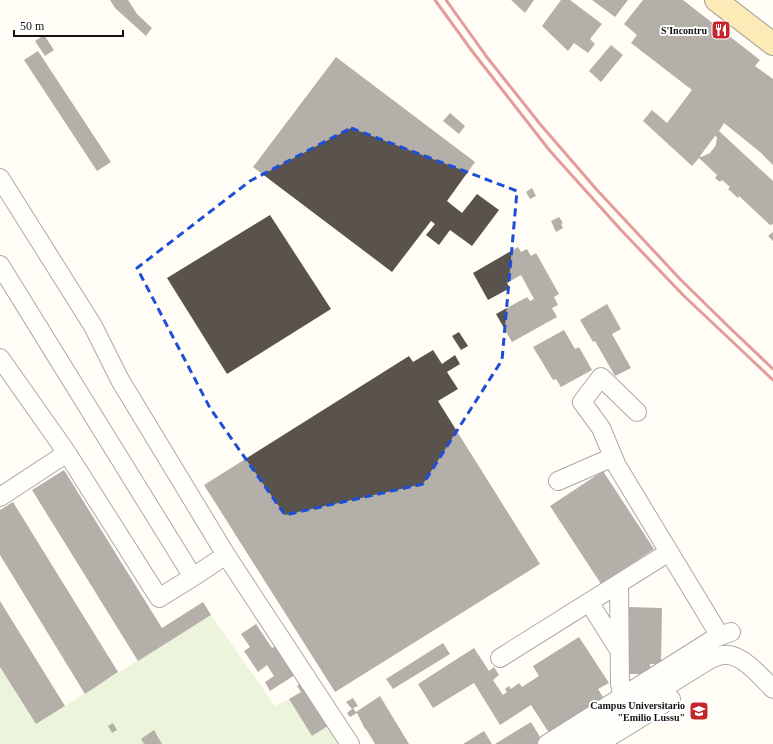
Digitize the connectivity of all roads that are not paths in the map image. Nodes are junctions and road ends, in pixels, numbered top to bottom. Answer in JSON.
{"nodes":[{"id":1,"x":716,"y":0,"type":"edge"},
{"id":2,"x":773,"y":44,"type":"edge"},
{"id":3,"x":0,"y":178,"type":"edge"},
{"id":4,"x":0,"y":265,"type":"edge"},
{"id":5,"x":0,"y":358,"type":"edge"},
{"id":6,"x":638,"y":412,"type":"dead end"},
{"id":7,"x":67,"y":453,"type":"junction"},
{"id":8,"x":613,"y":457,"type":"junction"},
{"id":9,"x":558,"y":481,"type":"dead end"},
{"id":10,"x":0,"y":497,"type":"edge"},
{"id":11,"x":669,"y":552,"type":"junction"},
{"id":12,"x":226,"y":555,"type":"junction"},
{"id":13,"x":193,"y":577,"type":"junction"},
{"id":14,"x":619,"y":584,"type":"junction"},
{"id":15,"x":589,"y":602,"type":"junction"},
{"id":16,"x":619,"y":650,"type":"junction"},
{"id":17,"x":500,"y":658,"type":"dead end"},
{"id":18,"x":773,"y":689,"type":"edge"},
{"id":19,"x":623,"y":696,"type":"junction"},
{"id":20,"x":671,"y":699,"type":"dead end"},
{"id":21,"x":621,"y":723,"type":"junction"},
{"id":22,"x":350,"y":744,"type":"edge"},
{"id":23,"x":547,"y":744,"type":"edge"},
{"id":24,"x":574,"y":744,"type":"edge"},
{"id":25,"x":598,"y":744,"type":"edge"}],
"edges":[{"from":1,"to":2,"type":"main road"},
{"from":3,"to":12,"type":"lane"},
{"from":4,"to":13,"type":"lane"},
{"from":5,"to":7,"type":"lane"},
{"from":6,"to":8,"type":"lane"},
{"from":7,"to":10,"type":"lane"},
{"from":7,"to":13,"type":"lane"},
{"from":8,"to":9,"type":"lane"},
{"from":8,"to":11,"type":"lane"},
{"from":11,"to":14,"type":"lane"},
{"from":11,"to":19,"type":"lane"},
{"from":12,"to":13,"type":"lane"},
{"from":12,"to":22,"type":"lane"},
{"from":14,"to":15,"type":"lane"},
{"from":14,"to":16,"type":"lane"},
{"from":15,"to":16,"type":"lane"},
{"from":15,"to":17,"type":"lane"},
{"from":16,"to":19,"type":"lane"},
{"from":18,"to":21,"type":"lane"},
{"from":19,"to":23,"type":"lane"},
{"from":20,"to":21,"type":"lane"},
{"from":21,"to":24,"type":"lane"},
{"from":21,"to":25,"type":"lane"}]}
